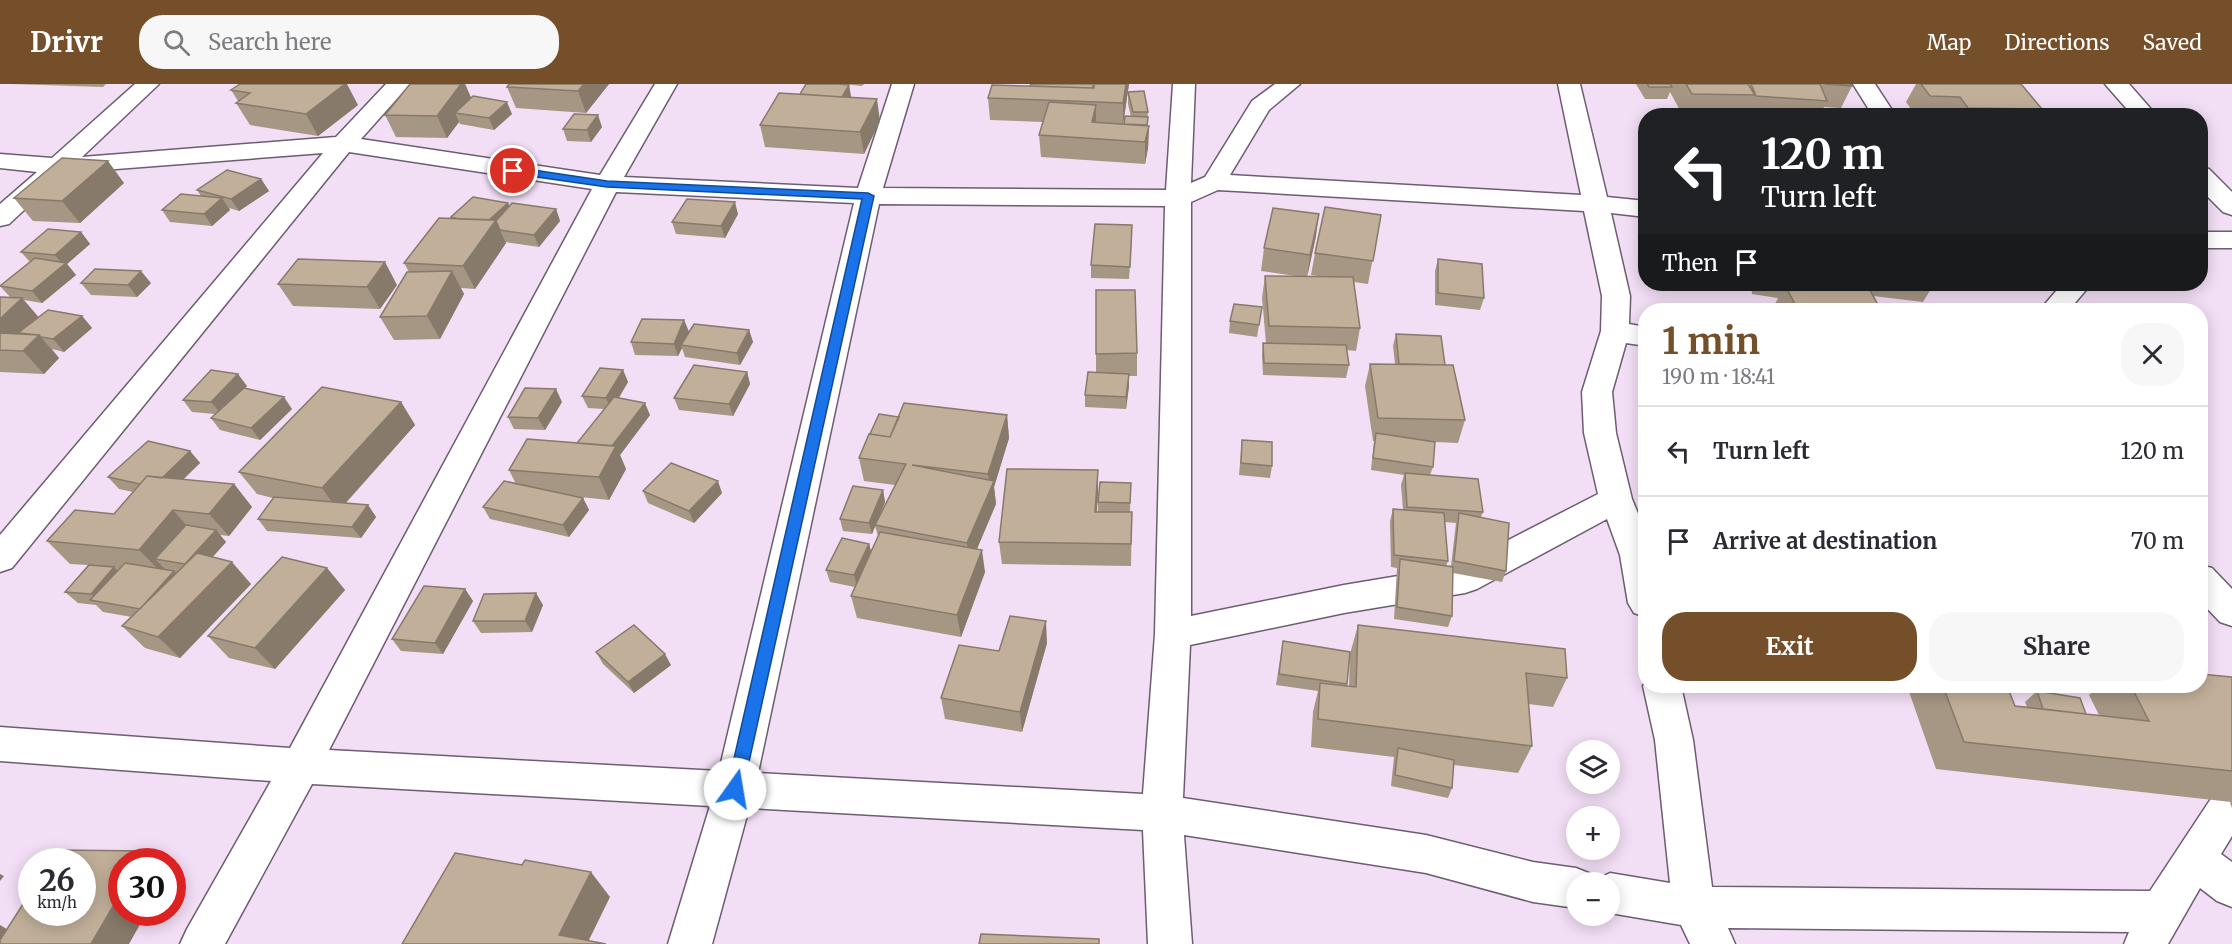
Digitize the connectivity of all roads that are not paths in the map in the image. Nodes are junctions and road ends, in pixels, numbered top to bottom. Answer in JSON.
{"nodes":[{"id":1,"x":148,"y":84,"type":"edge"},
{"id":2,"x":399,"y":84,"type":"edge"},
{"id":3,"x":666,"y":84,"type":"edge"},
{"id":4,"x":903,"y":84,"type":"edge"},
{"id":5,"x":1184,"y":84,"type":"edge"},
{"id":6,"x":1289,"y":84,"type":"edge"},
{"id":7,"x":1569,"y":84,"type":"edge"},
{"id":8,"x":1864,"y":84,"type":"edge"},
{"id":9,"x":2116,"y":84,"type":"edge"},
{"id":10,"x":1880,"y":108,"type":"edge"},
{"id":11,"x":2138,"y":108,"type":"edge"},
{"id":12,"x":343,"y":144,"type":"junction"},
{"id":13,"x":0,"y":161,"type":"edge"},
{"id":14,"x":57,"y":166,"type":"junction"},
{"id":15,"x":1214,"y":182,"type":"junction"},
{"id":16,"x":2208,"y":182,"type":"edge"},
{"id":17,"x":607,"y":184,"type":"junction"},
{"id":18,"x":868,"y":196,"type":"junction"},
{"id":19,"x":1178,"y":198,"type":"junction"},
{"id":20,"x":1597,"y":204,"type":"junction"},
{"id":21,"x":2232,"y":207,"type":"edge"},
{"id":22,"x":1638,"y":208,"type":"edge"},
{"id":23,"x":0,"y":218,"type":"edge"},
{"id":24,"x":2208,"y":240,"type":"edge"},
{"id":25,"x":2232,"y":240,"type":"edge"},
{"id":26,"x":2071,"y":291,"type":"edge"},
{"id":27,"x":2060,"y":303,"type":"edge"},
{"id":28,"x":1615,"y":331,"type":"junction"},
{"id":29,"x":1638,"y":335,"type":"edge"},
{"id":30,"x":1616,"y":499,"type":"junction"},
{"id":31,"x":0,"y":559,"type":"edge"},
{"id":32,"x":1638,"y":560,"type":"edge"},
{"id":33,"x":2208,"y":586,"type":"edge"},
{"id":34,"x":2232,"y":612,"type":"edge"},
{"id":35,"x":1173,"y":634,"type":"junction"},
{"id":36,"x":1664,"y":693,"type":"edge"},
{"id":37,"x":0,"y":744,"type":"edge"},
{"id":38,"x":300,"y":766,"type":"junction"},
{"id":39,"x":735,"y":789,"type":"junction"},
{"id":40,"x":1162,"y":813,"type":"junction"},
{"id":41,"x":2228,"y":813,"type":"edge"},
{"id":42,"x":2194,"y":859,"type":"junction"},
{"id":43,"x":1566,"y":887,"type":"edge"},
{"id":44,"x":2232,"y":887,"type":"edge"},
{"id":45,"x":1620,"y":896,"type":"edge"},
{"id":46,"x":1694,"y":907,"type":"junction"},
{"id":47,"x":2154,"y":928,"type":"edge"},
{"id":48,"x":202,"y":944,"type":"edge"},
{"id":49,"x":690,"y":944,"type":"edge"},
{"id":50,"x":1170,"y":944,"type":"edge"},
{"id":51,"x":1713,"y":944,"type":"edge"}],
"edges":[{"from":1,"to":14,"type":"street"},
{"from":2,"to":12,"type":"street"},
{"from":3,"to":17,"type":"street"},
{"from":4,"to":18,"type":"street"},
{"from":5,"to":19,"type":"street"},
{"from":6,"to":15,"type":"street"},
{"from":7,"to":20,"type":"street"},
{"from":8,"to":10,"type":"street"},
{"from":9,"to":11,"type":"street"},
{"from":12,"to":14,"type":"street"},
{"from":12,"to":17,"type":"street"},
{"from":12,"to":31,"type":"street"},
{"from":13,"to":14,"type":"street"},
{"from":14,"to":23,"type":"street"},
{"from":15,"to":19,"type":"street"},
{"from":15,"to":20,"type":"street"},
{"from":16,"to":21,"type":"street"},
{"from":17,"to":18,"type":"street"},
{"from":17,"to":38,"type":"street"},
{"from":18,"to":19,"type":"street"},
{"from":18,"to":39,"type":"street"},
{"from":19,"to":35,"type":"street"},
{"from":20,"to":22,"type":"street"},
{"from":20,"to":28,"type":"street"},
{"from":24,"to":25,"type":"street"},
{"from":26,"to":27,"type":"street"},
{"from":28,"to":29,"type":"street"},
{"from":28,"to":30,"type":"street"},
{"from":30,"to":32,"type":"street"},
{"from":30,"to":35,"type":"street"},
{"from":33,"to":34,"type":"street"},
{"from":35,"to":40,"type":"street"},
{"from":36,"to":46,"type":"street"},
{"from":37,"to":38,"type":"street"},
{"from":38,"to":39,"type":"street"},
{"from":38,"to":48,"type":"street"},
{"from":39,"to":40,"type":"street"},
{"from":39,"to":49,"type":"street"},
{"from":40,"to":43,"type":"street"},
{"from":40,"to":50,"type":"street"},
{"from":41,"to":42,"type":"street"},
{"from":42,"to":44,"type":"street"},
{"from":42,"to":47,"type":"street"},
{"from":45,"to":46,"type":"street"},
{"from":46,"to":47,"type":"street"},
{"from":46,"to":51,"type":"street"}]}
